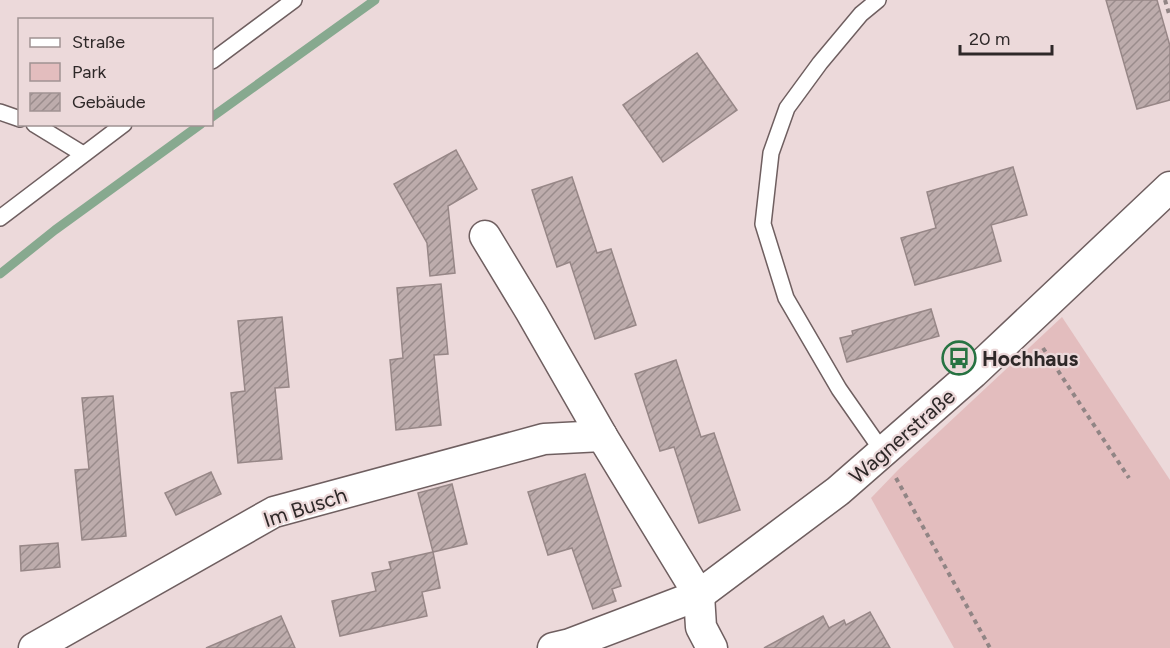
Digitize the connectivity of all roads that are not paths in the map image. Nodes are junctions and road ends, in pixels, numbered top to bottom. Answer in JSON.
{"nodes":[{"id":1,"x":294,"y":0,"type":"edge"},
{"id":2,"x":878,"y":0,"type":"edge"},
{"id":3,"x":213,"y":59,"type":"edge"},
{"id":4,"x":0,"y":112,"type":"edge"},
{"id":5,"x":18,"y":118,"type":"edge"},
{"id":6,"x":37,"y":126,"type":"edge"},
{"id":7,"x":121,"y":126,"type":"edge"},
{"id":8,"x":84,"y":154,"type":"junction"},
{"id":9,"x":1170,"y":188,"type":"edge"},
{"id":10,"x":0,"y":218,"type":"edge"},
{"id":11,"x":485,"y":236,"type":"dead end"},
{"id":12,"x":602,"y":436,"type":"junction"},
{"id":13,"x":883,"y":452,"type":"junction"},
{"id":14,"x":699,"y":595,"type":"junction"},
{"id":15,"x":34,"y":648,"type":"edge"},
{"id":16,"x":553,"y":648,"type":"edge"},
{"id":17,"x":712,"y":648,"type":"edge"}],
"edges":[{"from":1,"to":3,"type":"lane"},
{"from":2,"to":13,"type":"lane"},
{"from":4,"to":5,"type":"lane"},
{"from":6,"to":8,"type":"lane"},
{"from":7,"to":8,"type":"lane"},
{"from":8,"to":10,"type":"lane"},
{"from":9,"to":13,"type":"street","name":"Wagnerstraße"},
{"from":11,"to":12,"type":"street"},
{"from":12,"to":14,"type":"street"},
{"from":12,"to":15,"type":"street","name":"Im Busch"},
{"from":13,"to":14,"type":"street","name":"Wagnerstraße"},
{"from":14,"to":16,"type":"street","name":"Wagnerstraße"},
{"from":14,"to":17,"type":"street"}]}
